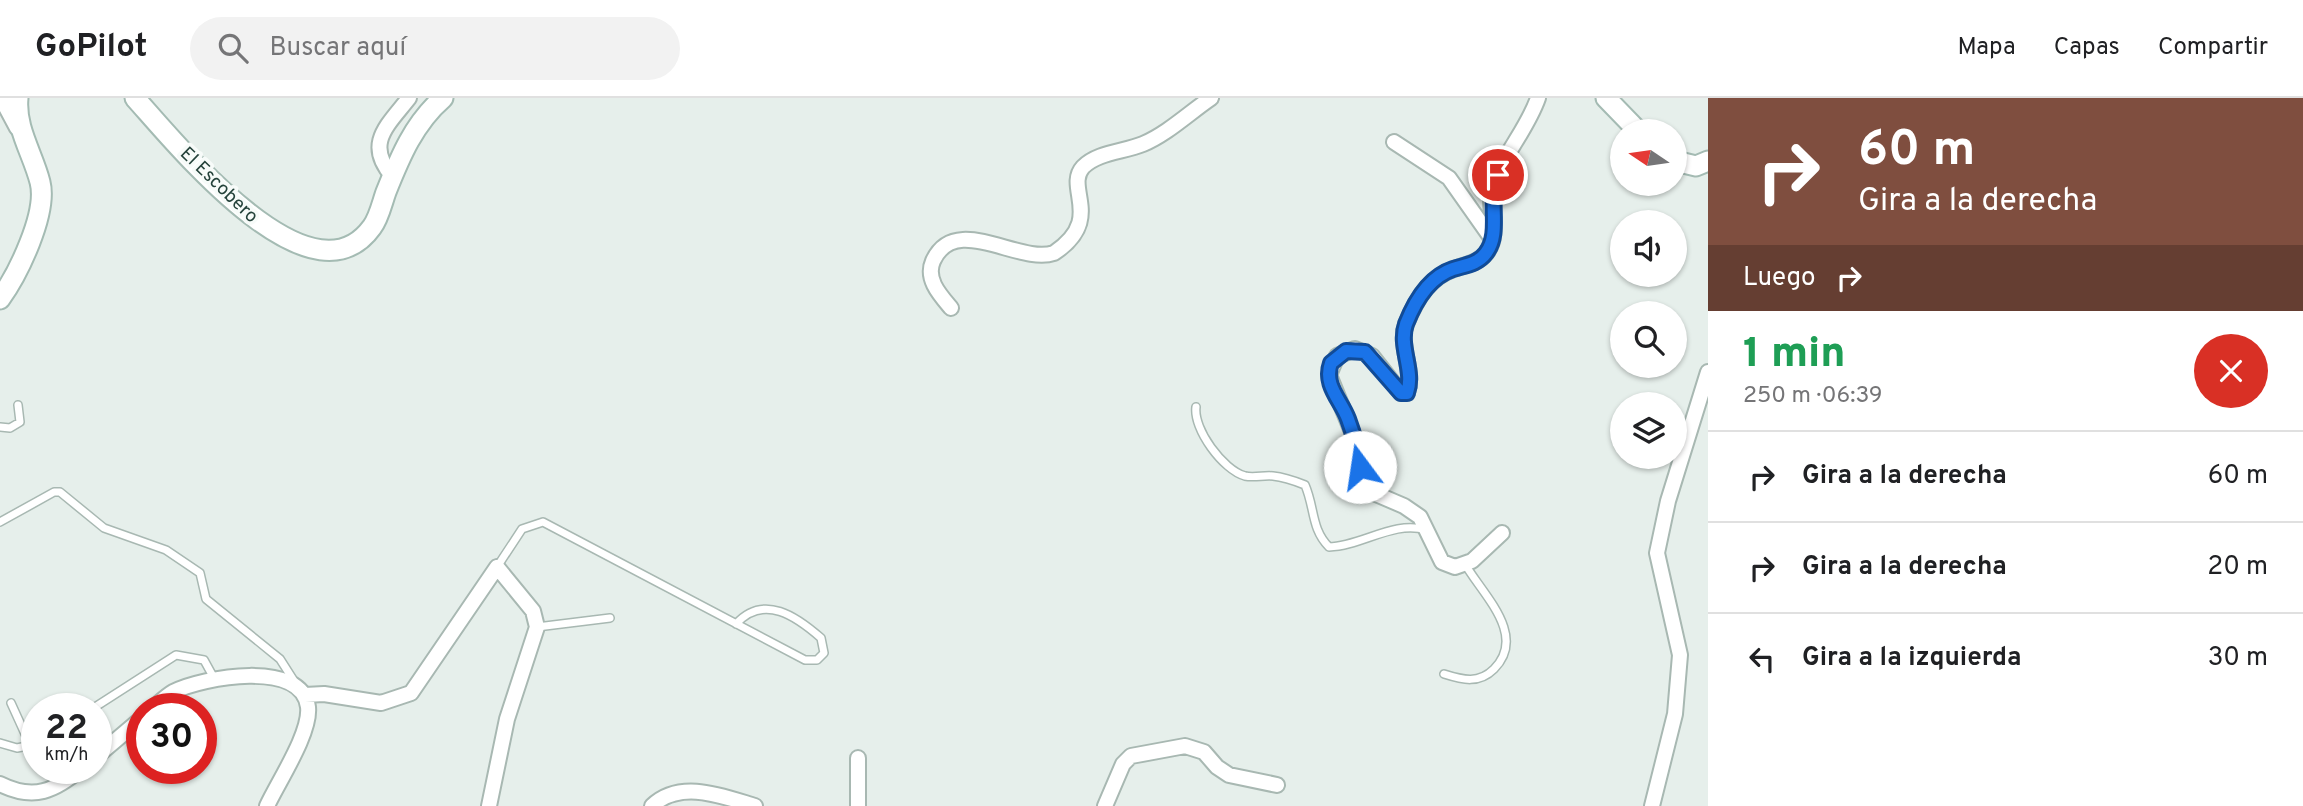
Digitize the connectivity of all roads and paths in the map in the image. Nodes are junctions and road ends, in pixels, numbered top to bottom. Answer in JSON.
{"nodes":[{"id":1,"x":1,"y":98,"type":"edge"},
{"id":2,"x":18,"y":98,"type":"edge"},
{"id":3,"x":135,"y":98,"type":"edge"},
{"id":4,"x":408,"y":98,"type":"edge"},
{"id":5,"x":443,"y":98,"type":"edge"},
{"id":6,"x":1211,"y":98,"type":"edge"},
{"id":7,"x":1538,"y":98,"type":"edge"},
{"id":8,"x":1606,"y":98,"type":"edge"},
{"id":9,"x":1626,"y":119,"type":"edge"},
{"id":10,"x":24,"y":141,"type":"junction"},
{"id":11,"x":1394,"y":142,"type":"dead end"},
{"id":12,"x":1708,"y":162,"type":"edge"},
{"id":13,"x":1687,"y":164,"type":"edge"},
{"id":14,"x":393,"y":177,"type":"junction"},
{"id":15,"x":1492,"y":239,"type":"junction"},
{"id":16,"x":0,"y":299,"type":"edge"},
{"id":17,"x":951,"y":308,"type":"dead end"},
{"id":18,"x":1708,"y":372,"type":"edge"},
{"id":19,"x":18,"y":405,"type":"dead end"},
{"id":20,"x":1196,"y":407,"type":"dead end"},
{"id":21,"x":0,"y":427,"type":"edge"},
{"id":22,"x":0,"y":523,"type":"edge"},
{"id":23,"x":1427,"y":530,"type":"junction"},
{"id":24,"x":1502,"y":533,"type":"dead end"},
{"id":25,"x":1465,"y":564,"type":"junction"},
{"id":26,"x":497,"y":567,"type":"junction"},
{"id":27,"x":610,"y":618,"type":"dead end"},
{"id":28,"x":736,"y":624,"type":"junction"},
{"id":29,"x":537,"y":627,"type":"junction"},
{"id":30,"x":1444,"y":674,"type":"dead end"},
{"id":31,"x":215,"y":680,"type":"junction"},
{"id":32,"x":301,"y":691,"type":"junction"},
{"id":33,"x":170,"y":693,"type":"edge"},
{"id":34,"x":112,"y":696,"type":"edge"},
{"id":35,"x":11,"y":703,"type":"dead end"},
{"id":36,"x":21,"y":721,"type":"edge"},
{"id":37,"x":126,"y":732,"type":"edge"},
{"id":38,"x":0,"y":743,"type":"edge"},
{"id":39,"x":112,"y":743,"type":"edge"},
{"id":40,"x":21,"y":747,"type":"edge"},
{"id":41,"x":858,"y":758,"type":"dead end"},
{"id":42,"x":0,"y":784,"type":"edge"},
{"id":43,"x":60,"y":784,"type":"edge"},
{"id":44,"x":1277,"y":785,"type":"dead end"},
{"id":45,"x":723,"y":802,"type":"edge"},
{"id":46,"x":267,"y":806,"type":"edge"},
{"id":47,"x":489,"y":806,"type":"edge"},
{"id":48,"x":652,"y":806,"type":"edge"},
{"id":49,"x":755,"y":806,"type":"edge"},
{"id":50,"x":858,"y":806,"type":"edge"},
{"id":51,"x":1105,"y":806,"type":"edge"},
{"id":52,"x":1652,"y":806,"type":"edge"}],
"edges":[{"from":1,"to":10,"type":"street"},
{"from":2,"to":10,"type":"main road"},
{"from":3,"to":14,"type":"main road","name":"El Escobero"},
{"from":4,"to":14,"type":"street"},
{"from":5,"to":14,"type":"main road","name":"El Escobero"},
{"from":6,"to":17,"type":"street"},
{"from":7,"to":15,"type":"street"},
{"from":8,"to":9,"type":"main road"},
{"from":10,"to":16,"type":"main road"},
{"from":11,"to":15,"type":"street"},
{"from":12,"to":13,"type":"main road"},
{"from":15,"to":23,"type":"street"},
{"from":18,"to":52,"type":"street"},
{"from":19,"to":21,"type":"lane"},
{"from":20,"to":23,"type":"lane"},
{"from":22,"to":32,"type":"lane"},
{"from":23,"to":25,"type":"street"},
{"from":24,"to":25,"type":"street"},
{"from":25,"to":30,"type":"lane"},
{"from":26,"to":28,"type":"lane"},
{"from":26,"to":29,"type":"street"},
{"from":26,"to":32,"type":"street"},
{"from":27,"to":29,"type":"lane"},
{"from":28,"to":28,"type":"lane"},
{"from":29,"to":47,"type":"street"},
{"from":31,"to":32,"type":"street"},
{"from":31,"to":33,"type":"street"},
{"from":31,"to":34,"type":"lane"},
{"from":32,"to":46,"type":"street"},
{"from":35,"to":36,"type":"lane"},
{"from":37,"to":39,"type":"street"},
{"from":38,"to":40,"type":"lane"},
{"from":41,"to":50,"type":"street"},
{"from":42,"to":43,"type":"street"},
{"from":44,"to":51,"type":"street"},
{"from":45,"to":48,"type":"street"},
{"from":45,"to":49,"type":"street"}]}
